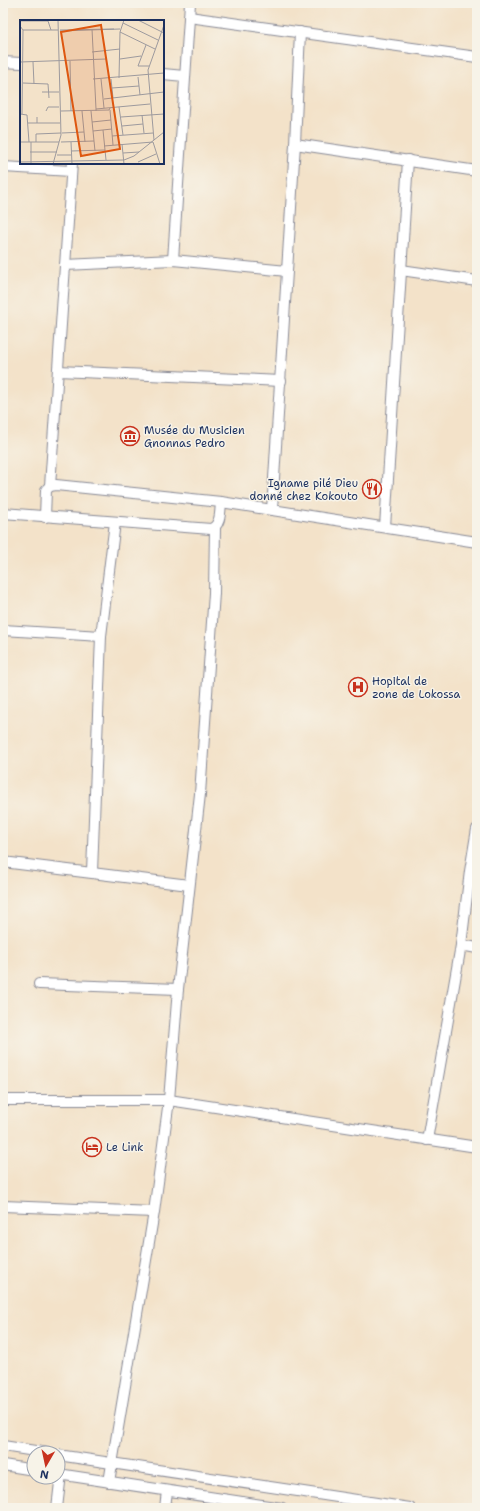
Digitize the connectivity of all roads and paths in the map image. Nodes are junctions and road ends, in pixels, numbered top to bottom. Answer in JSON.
{"nodes":[{"id":1,"x":190,"y":3,"type":"edge"},
{"id":2,"x":189,"y":17,"type":"junction"},
{"id":3,"x":300,"y":32,"type":"junction"},
{"id":4,"x":477,"y":57,"type":"edge"},
{"id":5,"x":3,"y":62,"type":"edge"},
{"id":6,"x":20,"y":63,"type":"edge"},
{"id":7,"x":164,"y":74,"type":"edge"},
{"id":8,"x":184,"y":76,"type":"junction"},
{"id":9,"x":295,"y":144,"type":"junction"},
{"id":10,"x":408,"y":160,"type":"junction"},
{"id":11,"x":3,"y":167,"type":"edge"},
{"id":12,"x":72,"y":167,"type":"edge"},
{"id":13,"x":477,"y":170,"type":"edge"},
{"id":14,"x":173,"y":260,"type":"junction"},
{"id":15,"x":65,"y":265,"type":"junction"},
{"id":16,"x":401,"y":270,"type":"junction"},
{"id":17,"x":287,"y":271,"type":"junction"},
{"id":18,"x":477,"y":281,"type":"edge"},
{"id":19,"x":58,"y":371,"type":"junction"},
{"id":20,"x":281,"y":381,"type":"junction"},
{"id":21,"x":50,"y":486,"type":"junction"},
{"id":22,"x":221,"y":502,"type":"junction"},
{"id":23,"x":272,"y":510,"type":"junction"},
{"id":24,"x":3,"y":513,"type":"edge"},
{"id":25,"x":45,"y":517,"type":"junction"},
{"id":26,"x":115,"y":522,"type":"junction"},
{"id":27,"x":385,"y":527,"type":"junction"},
{"id":28,"x":215,"y":528,"type":"junction"},
{"id":29,"x":477,"y":542,"type":"edge"},
{"id":30,"x":3,"y":630,"type":"edge"},
{"id":31,"x":102,"y":636,"type":"junction"},
{"id":32,"x":477,"y":829,"type":"edge"},
{"id":33,"x":476,"y":841,"type":"edge"},
{"id":34,"x":3,"y":862,"type":"edge"},
{"id":35,"x":92,"y":872,"type":"junction"},
{"id":36,"x":189,"y":885,"type":"junction"},
{"id":37,"x":461,"y":945,"type":"junction"},
{"id":38,"x":477,"y":948,"type":"edge"},
{"id":39,"x":39,"y":984,"type":"dead end"},
{"id":40,"x":178,"y":989,"type":"junction"},
{"id":41,"x":3,"y":1100,"type":"edge"},
{"id":42,"x":169,"y":1100,"type":"junction"},
{"id":43,"x":428,"y":1140,"type":"junction"},
{"id":44,"x":477,"y":1147,"type":"edge"},
{"id":45,"x":3,"y":1206,"type":"edge"},
{"id":46,"x":154,"y":1212,"type":"junction"},
{"id":47,"x":3,"y":1446,"type":"edge"},
{"id":48,"x":26,"y":1450,"type":"edge"},
{"id":49,"x":66,"y":1456,"type":"edge"},
{"id":50,"x":112,"y":1463,"type":"junction"},
{"id":51,"x":3,"y":1465,"type":"edge"},
{"id":52,"x":26,"y":1469,"type":"edge"},
{"id":53,"x":66,"y":1475,"type":"edge"},
{"id":54,"x":109,"y":1482,"type":"junction"},
{"id":55,"x":58,"y":1485,"type":"edge"},
{"id":56,"x":167,"y":1491,"type":"junction"},
{"id":57,"x":57,"y":1508,"type":"edge"},
{"id":58,"x":165,"y":1508,"type":"edge"},
{"id":59,"x":282,"y":1508,"type":"edge"},
{"id":60,"x":410,"y":1508,"type":"edge"}],
"edges":[{"from":1,"to":2,"type":"street"},
{"from":2,"to":3,"type":"street"},
{"from":2,"to":8,"type":"street"},
{"from":3,"to":4,"type":"street"},
{"from":3,"to":9,"type":"street"},
{"from":5,"to":6,"type":"street"},
{"from":7,"to":8,"type":"street"},
{"from":8,"to":14,"type":"street"},
{"from":9,"to":10,"type":"street"},
{"from":9,"to":17,"type":"street"},
{"from":10,"to":13,"type":"street"},
{"from":10,"to":16,"type":"street"},
{"from":11,"to":12,"type":"street"},
{"from":12,"to":15,"type":"street"},
{"from":14,"to":15,"type":"street"},
{"from":14,"to":17,"type":"street"},
{"from":15,"to":19,"type":"street"},
{"from":16,"to":18,"type":"street"},
{"from":16,"to":27,"type":"street"},
{"from":17,"to":20,"type":"street"},
{"from":19,"to":20,"type":"street"},
{"from":19,"to":21,"type":"street"},
{"from":20,"to":23,"type":"street"},
{"from":21,"to":22,"type":"street"},
{"from":21,"to":25,"type":"street"},
{"from":22,"to":23,"type":"street"},
{"from":22,"to":28,"type":"street"},
{"from":23,"to":27,"type":"street"},
{"from":24,"to":25,"type":"street"},
{"from":25,"to":26,"type":"street"},
{"from":26,"to":28,"type":"street"},
{"from":26,"to":31,"type":"street"},
{"from":27,"to":29,"type":"street"},
{"from":28,"to":36,"type":"street"},
{"from":30,"to":31,"type":"street"},
{"from":31,"to":35,"type":"street"},
{"from":32,"to":33,"type":"street"},
{"from":33,"to":37,"type":"street"},
{"from":34,"to":35,"type":"street"},
{"from":35,"to":36,"type":"street"},
{"from":36,"to":40,"type":"street"},
{"from":37,"to":38,"type":"street"},
{"from":37,"to":43,"type":"street"},
{"from":39,"to":40,"type":"street"},
{"from":40,"to":42,"type":"street"},
{"from":41,"to":42,"type":"street"},
{"from":42,"to":43,"type":"street"},
{"from":42,"to":46,"type":"street"},
{"from":43,"to":44,"type":"street"},
{"from":45,"to":46,"type":"street"},
{"from":46,"to":50,"type":"street"},
{"from":47,"to":48,"type":"street"},
{"from":49,"to":50,"type":"street"},
{"from":50,"to":54,"type":"street"},
{"from":50,"to":60,"type":"street"},
{"from":51,"to":52,"type":"street"},
{"from":53,"to":54,"type":"street"},
{"from":54,"to":56,"type":"street"},
{"from":55,"to":57,"type":"street"},
{"from":56,"to":58,"type":"street"},
{"from":56,"to":59,"type":"street"}]}
